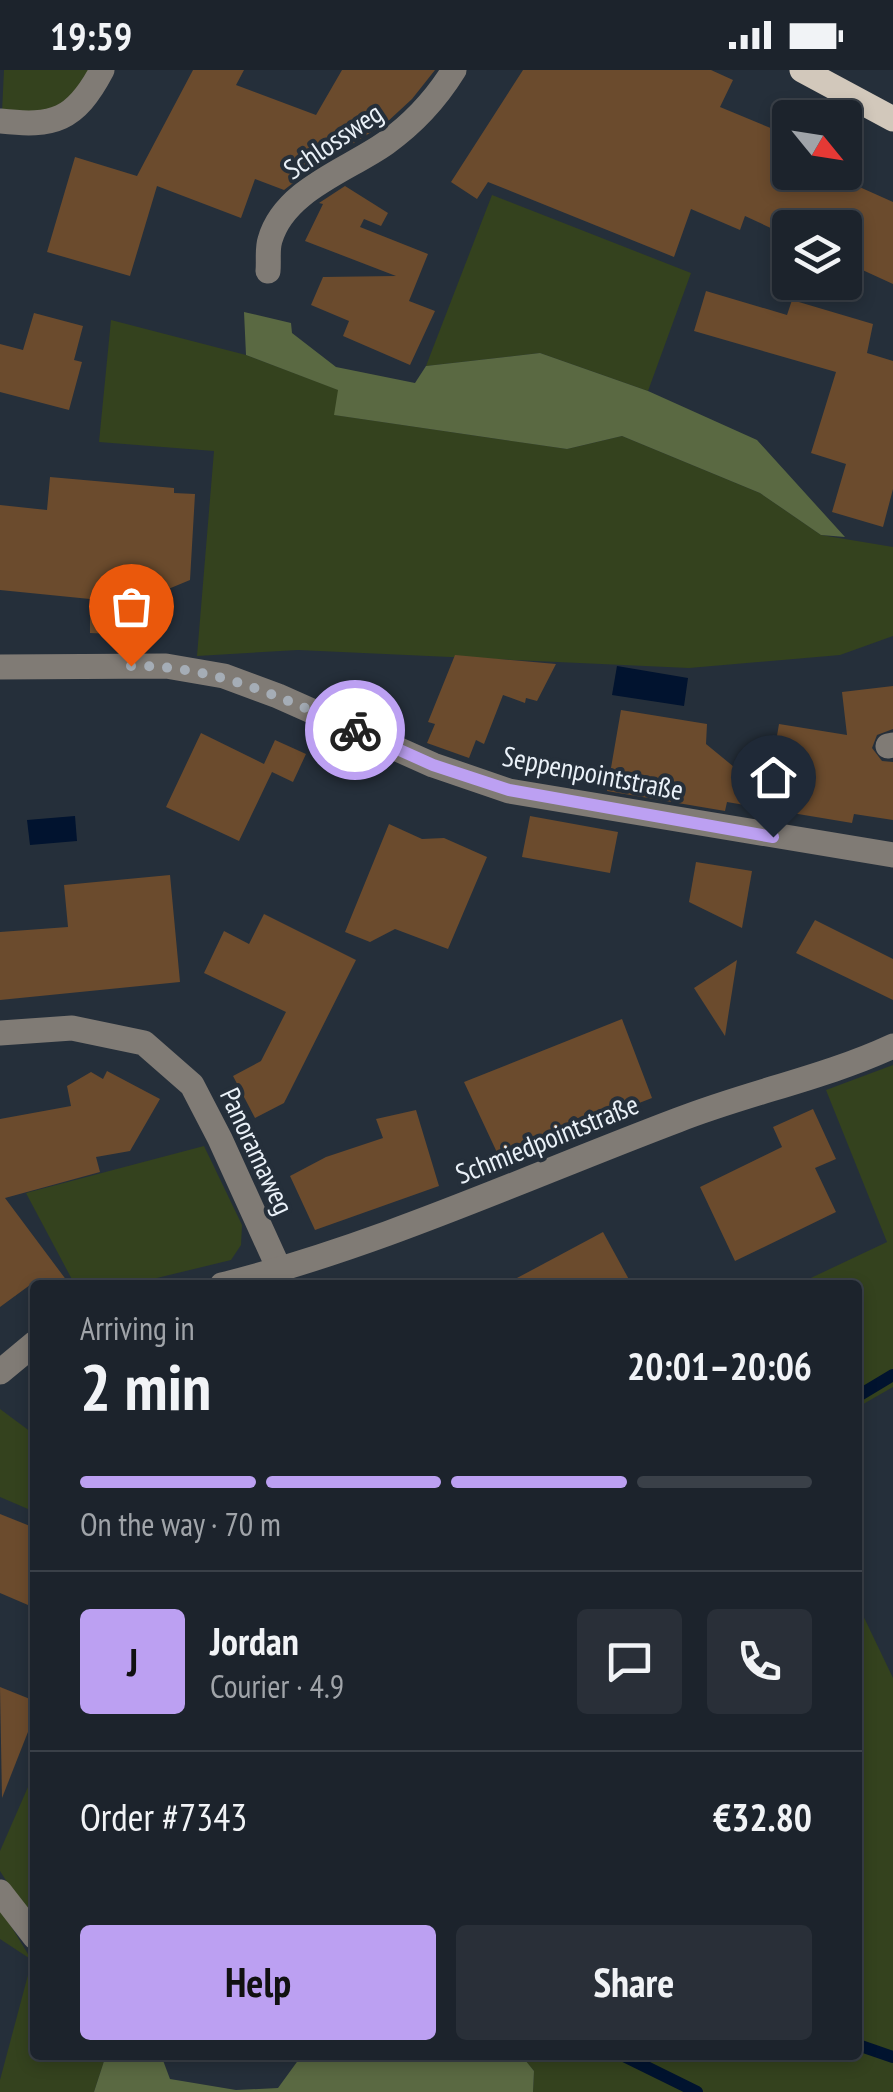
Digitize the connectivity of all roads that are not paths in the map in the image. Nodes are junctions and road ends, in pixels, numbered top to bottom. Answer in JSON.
{"nodes":[{"id":1,"x":102,"y":70,"type":"edge"},
{"id":2,"x":454,"y":70,"type":"edge"},
{"id":3,"x":802,"y":70,"type":"edge"},
{"id":4,"x":893,"y":119,"type":"edge"},
{"id":5,"x":0,"y":121,"type":"edge"},
{"id":6,"x":268,"y":270,"type":"dead end"},
{"id":7,"x":0,"y":667,"type":"edge"},
{"id":8,"x":893,"y":855,"type":"edge"},
{"id":9,"x":0,"y":1033,"type":"edge"},
{"id":10,"x":893,"y":1046,"type":"edge"},
{"id":11,"x":280,"y":1270,"type":"junction"},
{"id":12,"x":241,"y":1280,"type":"edge"},
{"id":13,"x":30,"y":1346,"type":"edge"},
{"id":14,"x":0,"y":1372,"type":"edge"},
{"id":15,"x":0,"y":1892,"type":"edge"},
{"id":16,"x":30,"y":1931,"type":"edge"}],
"edges":[{"from":1,"to":5,"type":"street"},
{"from":2,"to":6,"type":"street","name":"Schlossweg"},
{"from":3,"to":4,"type":"main road"},
{"from":7,"to":8,"type":"street","name":"Seppenpointstraße"},
{"from":9,"to":11,"type":"street","name":"Panoramaweg"},
{"from":10,"to":11,"type":"street","name":"Schmiedpointstraße"},
{"from":11,"to":12,"type":"street","name":"Schmiedpointstraße"},
{"from":13,"to":14,"type":"street"},
{"from":15,"to":16,"type":"street"}]}
